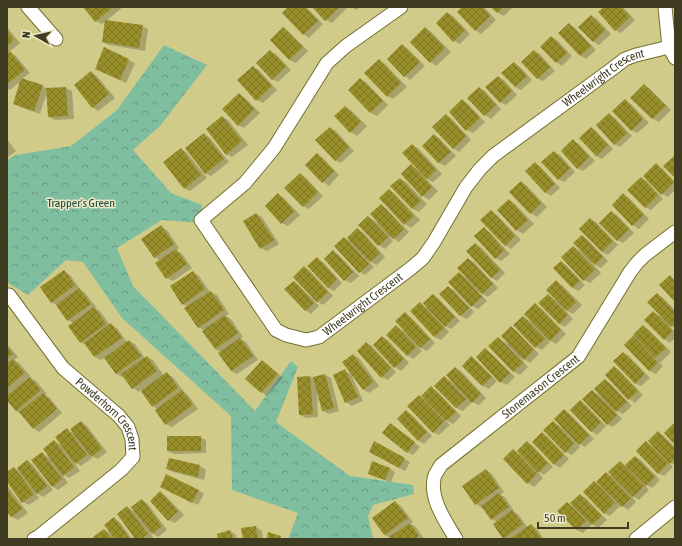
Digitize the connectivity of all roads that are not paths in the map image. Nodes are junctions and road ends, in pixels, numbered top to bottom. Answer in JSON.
{"nodes":[{"id":1,"x":28,"y":7,"type":"edge"},
{"id":2,"x":401,"y":7,"type":"edge"},
{"id":3,"x":666,"y":7,"type":"edge"},
{"id":4,"x":56,"y":39,"type":"dead end"},
{"id":5,"x":672,"y":53,"type":"edge"},
{"id":6,"x":675,"y":232,"type":"edge"},
{"id":7,"x":7,"y":297,"type":"edge"},
{"id":8,"x":675,"y":508,"type":"edge"},
{"id":9,"x":34,"y":539,"type":"edge"},
{"id":10,"x":456,"y":539,"type":"edge"},
{"id":11,"x":636,"y":539,"type":"edge"}],
"edges":[{"from":1,"to":4,"type":"street"},
{"from":2,"to":5,"type":"street","name":"Wheelwright Crescent"},
{"from":3,"to":5,"type":"street"},
{"from":6,"to":10,"type":"street","name":"Stonemason Crescent"},
{"from":7,"to":9,"type":"street","name":"Powderhorn Crescent"},
{"from":8,"to":11,"type":"street"}]}
